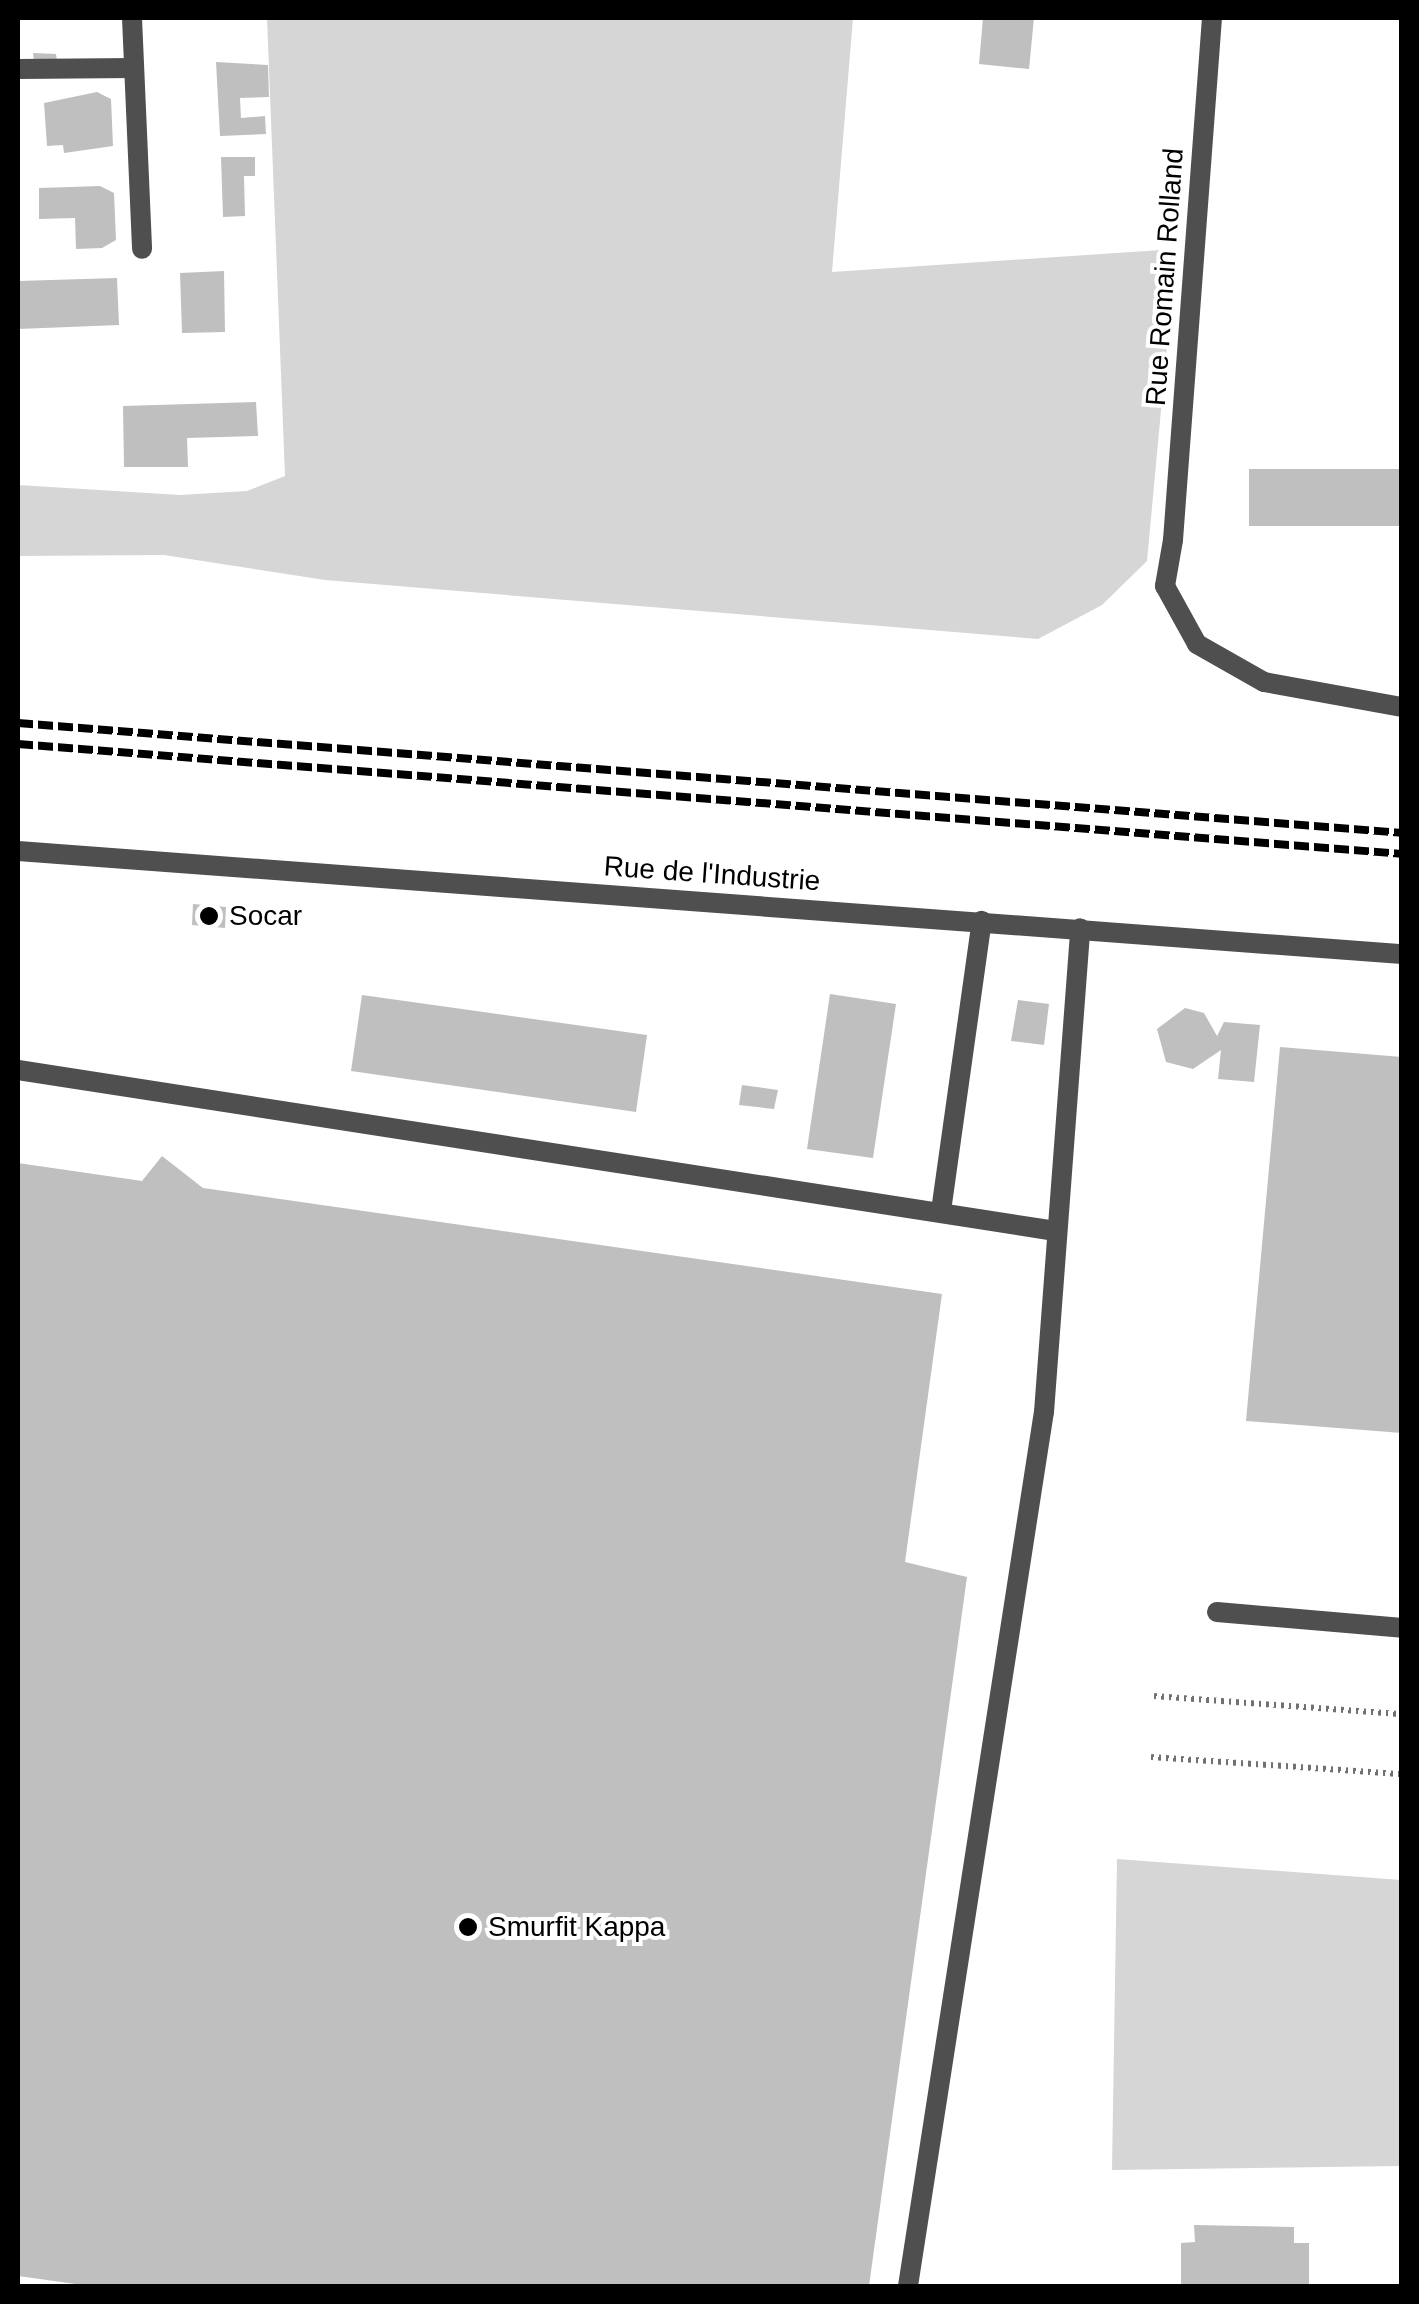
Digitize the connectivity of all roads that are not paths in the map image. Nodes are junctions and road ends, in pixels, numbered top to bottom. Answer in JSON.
{"nodes":[{"id":1,"x":132,"y":18,"type":"edge"},
{"id":2,"x":1212,"y":18,"type":"edge"},
{"id":3,"x":134,"y":68,"type":"junction"},
{"id":4,"x":18,"y":69,"type":"edge"},
{"id":5,"x":142,"y":249,"type":"dead end"},
{"id":6,"x":1402,"y":706,"type":"edge"},
{"id":7,"x":18,"y":851,"type":"edge"},
{"id":8,"x":982,"y":921,"type":"junction"},
{"id":9,"x":1080,"y":928,"type":"junction"},
{"id":10,"x":1402,"y":954,"type":"edge"},
{"id":11,"x":18,"y":1070,"type":"edge"},
{"id":12,"x":941,"y":1211,"type":"junction"},
{"id":13,"x":1056,"y":1231,"type":"junction"},
{"id":14,"x":1218,"y":1612,"type":"dead end"},
{"id":15,"x":1402,"y":1628,"type":"edge"},
{"id":16,"x":908,"y":2286,"type":"edge"}],
"edges":[{"from":1,"to":3,"type":"street"},
{"from":2,"to":6,"type":"street","name":"Rue Romain Rolland"},
{"from":3,"to":4,"type":"street"},
{"from":3,"to":5,"type":"street"},
{"from":7,"to":8,"type":"street","name":"Rue de l'Industrie"},
{"from":8,"to":9,"type":"street","name":"Rue de l'Industrie"},
{"from":8,"to":12,"type":"street"},
{"from":9,"to":10,"type":"street","name":"Rue de l'Industrie"},
{"from":9,"to":13,"type":"street"},
{"from":11,"to":12,"type":"street"},
{"from":12,"to":13,"type":"street"},
{"from":13,"to":16,"type":"street"},
{"from":14,"to":15,"type":"street"}]}
